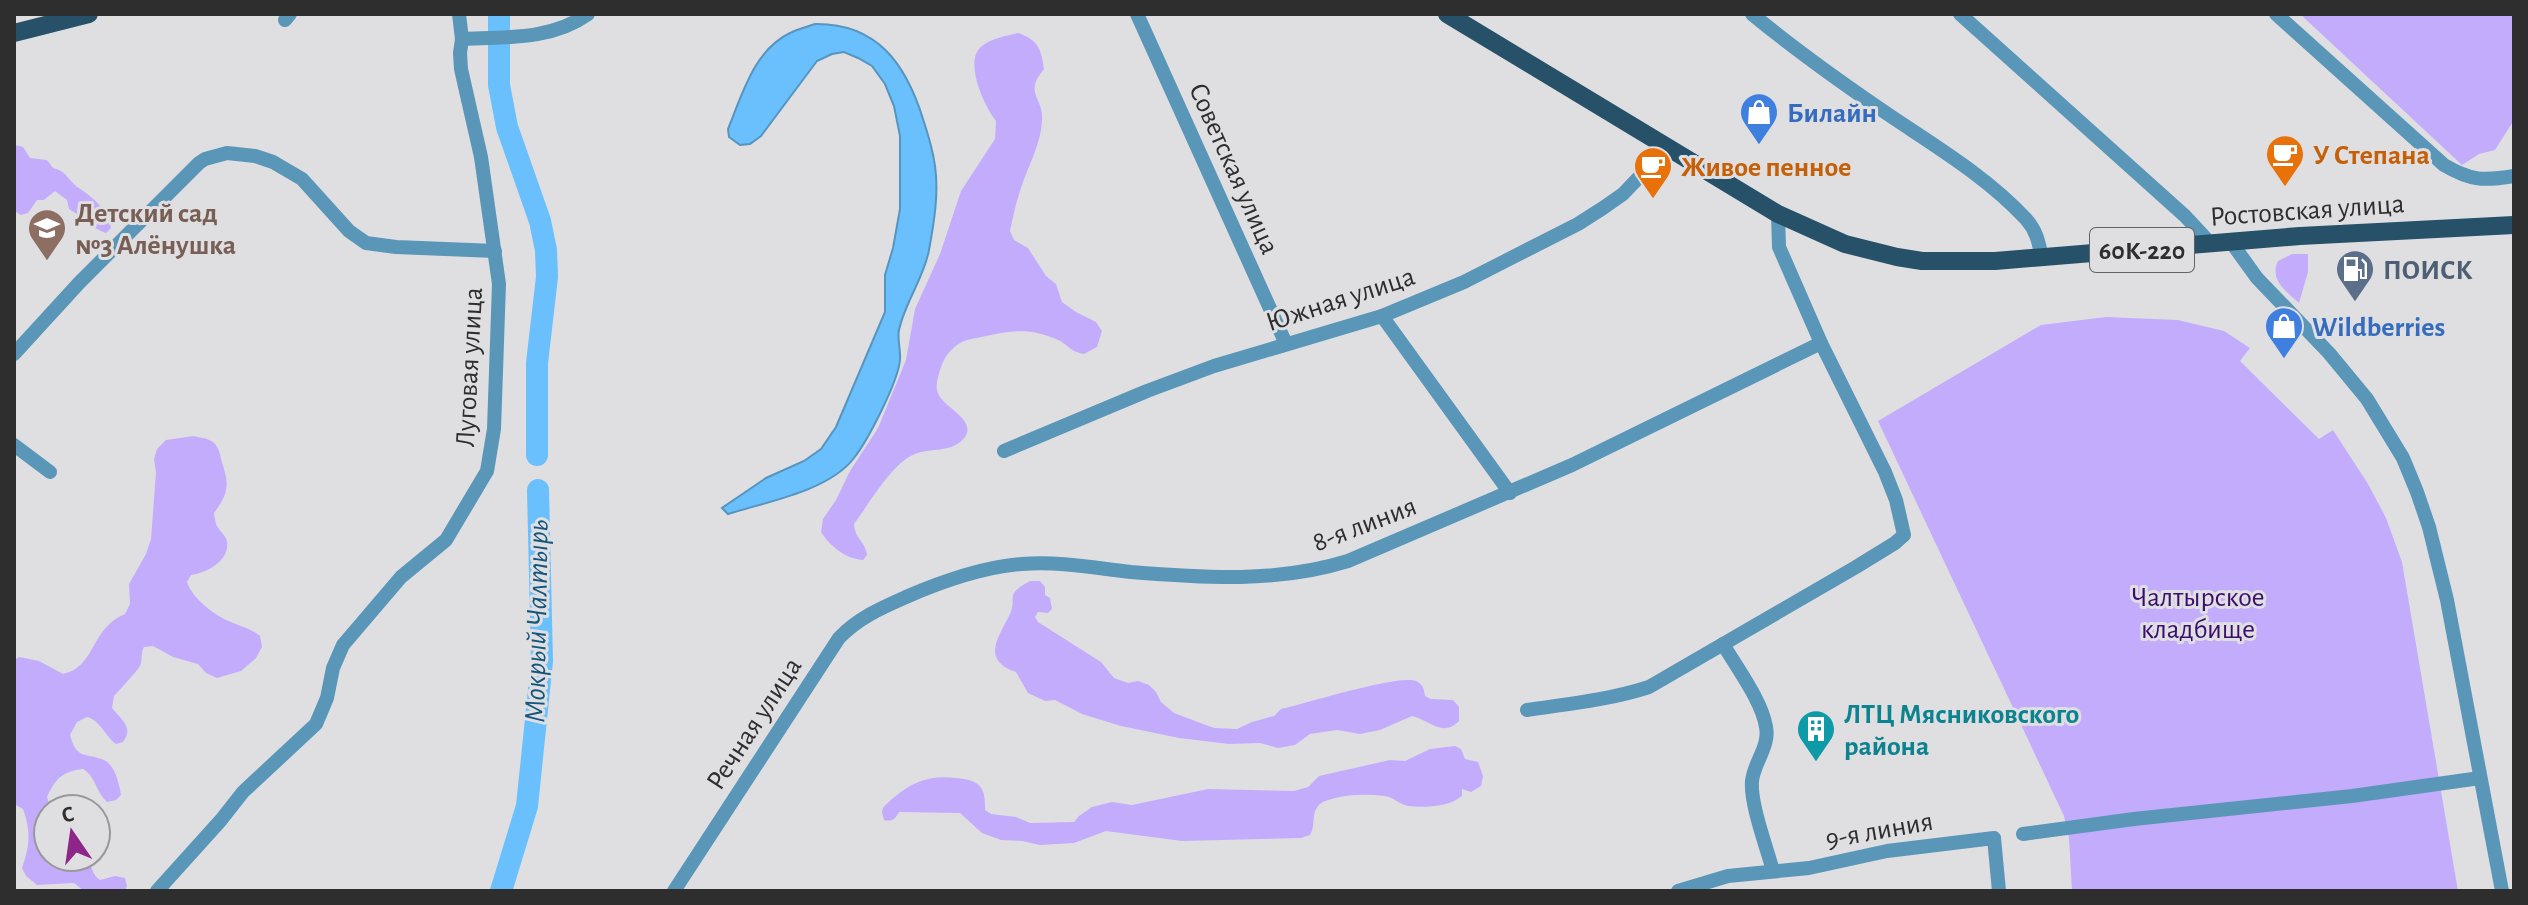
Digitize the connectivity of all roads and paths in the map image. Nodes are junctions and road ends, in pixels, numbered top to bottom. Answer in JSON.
{"nodes":[{"id":1,"x":89,"y":14,"type":"edge"},
{"id":2,"x":459,"y":14,"type":"edge"},
{"id":3,"x":588,"y":14,"type":"edge"},
{"id":4,"x":1137,"y":14,"type":"edge"},
{"id":5,"x":1447,"y":14,"type":"edge"},
{"id":6,"x":1752,"y":14,"type":"edge"},
{"id":7,"x":1960,"y":14,"type":"edge"},
{"id":8,"x":2276,"y":14,"type":"edge"},
{"id":9,"x":14,"y":33,"type":"edge"},
{"id":10,"x":462,"y":39,"type":"junction"},
{"id":11,"x":1664,"y":146,"type":"junction"},
{"id":12,"x":2514,"y":176,"type":"edge"},
{"id":13,"x":1778,"y":214,"type":"junction"},
{"id":14,"x":2514,"y":225,"type":"edge"},
{"id":15,"x":2231,"y":242,"type":"junction"},
{"id":16,"x":2211,"y":244,"type":"junction"},
{"id":17,"x":495,"y":251,"type":"junction"},
{"id":18,"x":2042,"y":258,"type":"junction"},
{"id":19,"x":1382,"y":316,"type":"junction"},
{"id":20,"x":1821,"y":343,"type":"junction"},
{"id":21,"x":1286,"y":344,"type":"junction"},
{"id":22,"x":14,"y":354,"type":"edge"},
{"id":23,"x":14,"y":445,"type":"edge"},
{"id":24,"x":1004,"y":451,"type":"dead end"},
{"id":25,"x":50,"y":472,"type":"dead end"},
{"id":26,"x":1510,"y":493,"type":"junction"},
{"id":27,"x":893,"y":602,"type":"joint"},
{"id":28,"x":1723,"y":644,"type":"junction"},
{"id":29,"x":1527,"y":710,"type":"dead end"},
{"id":30,"x":2480,"y":778,"type":"junction"},
{"id":31,"x":2023,"y":834,"type":"dead end"},
{"id":32,"x":1773,"y":871,"type":"junction"},
{"id":33,"x":157,"y":891,"type":"edge"},
{"id":34,"x":674,"y":891,"type":"edge"},
{"id":35,"x":1678,"y":891,"type":"edge"},
{"id":36,"x":1999,"y":891,"type":"edge"},
{"id":37,"x":2502,"y":891,"type":"edge"}],
"edges":[{"from":1,"to":9,"type":"main road"},
{"from":2,"to":10,"type":"street","name":"Луговая улица"},
{"from":3,"to":10,"type":"street"},
{"from":4,"to":21,"type":"street","name":"Советская улица"},
{"from":5,"to":11,"type":"main road","name":"Ростовская улица","number":"60К-220"},
{"from":6,"to":18,"type":"street"},
{"from":7,"to":16,"type":"street"},
{"from":8,"to":12,"type":"street"},
{"from":10,"to":17,"type":"street","name":"Луговая улица"},
{"from":11,"to":13,"type":"main road","name":"Ростовская улица","number":"60К-220"},
{"from":11,"to":19,"type":"street","name":"Южная улица"},
{"from":13,"to":18,"type":"main road","name":"Ростовская улица","number":"60К-220"},
{"from":13,"to":20,"type":"street"},
{"from":14,"to":15,"type":"main road","name":"Ростовская улица","number":"60К-220"},
{"from":15,"to":16,"type":"main road","name":"Ростовская улица","number":"60К-220"},
{"from":15,"to":30,"type":"street"},
{"from":16,"to":18,"type":"main road","name":"Ростовская улица","number":"60К-220"},
{"from":17,"to":22,"type":"street"},
{"from":17,"to":33,"type":"street","name":"Луговая улица"},
{"from":19,"to":21,"type":"street","name":"Южная улица"},
{"from":19,"to":26,"type":"street"},
{"from":20,"to":26,"type":"street","name":"8-я линия"},
{"from":20,"to":28,"type":"street"},
{"from":21,"to":24,"type":"street","name":"Южная улица"},
{"from":23,"to":25,"type":"street"},
{"from":26,"to":27,"type":"street","name":"8-я линия"},
{"from":27,"to":34,"type":"street","name":"Речная улица"},
{"from":28,"to":29,"type":"street"},
{"from":28,"to":32,"type":"street"},
{"from":30,"to":31,"type":"street"},
{"from":30,"to":37,"type":"street"},
{"from":32,"to":35,"type":"street","name":"9-я линия"},
{"from":32,"to":36,"type":"street","name":"9-я линия"}]}
